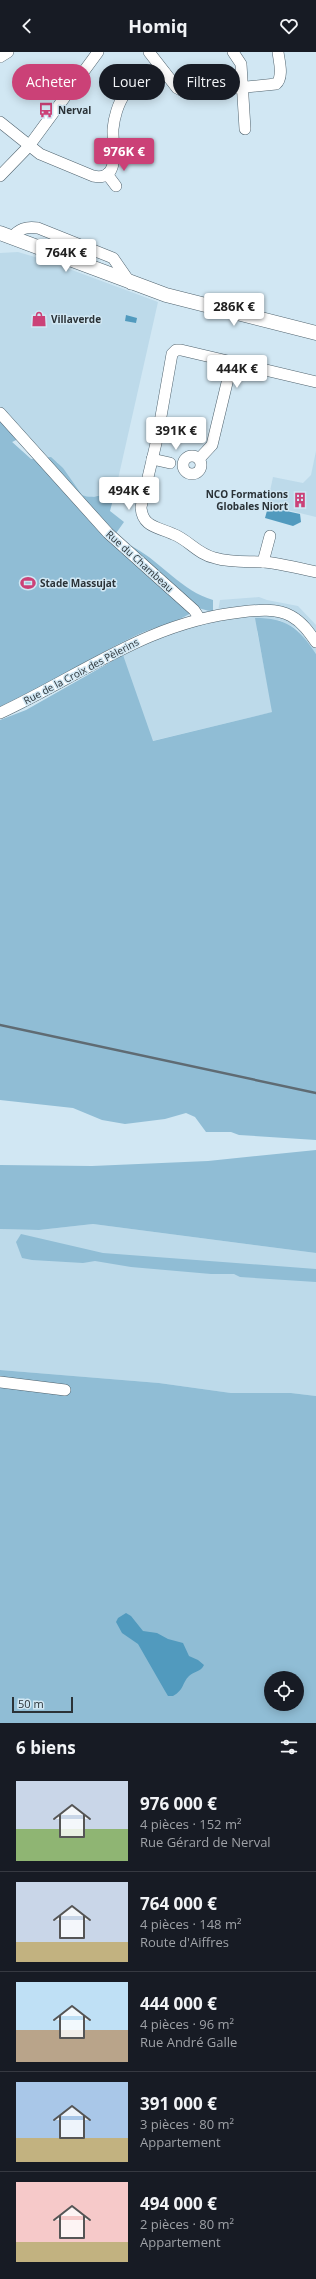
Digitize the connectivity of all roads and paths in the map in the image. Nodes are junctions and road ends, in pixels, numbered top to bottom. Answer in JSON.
{"nodes":[{"id":1,"x":8,"y":52,"type":"edge"},
{"id":2,"x":98,"y":52,"type":"edge"},
{"id":3,"x":149,"y":52,"type":"edge"},
{"id":4,"x":233,"y":52,"type":"edge"},
{"id":5,"x":278,"y":52,"type":"edge"},
{"id":6,"x":0,"y":57,"type":"edge"},
{"id":7,"x":158,"y":64,"type":"edge"},
{"id":8,"x":165,"y":73,"type":"edge"},
{"id":9,"x":242,"y":88,"type":"junction"},
{"id":10,"x":122,"y":100,"type":"edge"},
{"id":11,"x":0,"y":122,"type":"edge"},
{"id":12,"x":245,"y":129,"type":"dead end"},
{"id":13,"x":29,"y":146,"type":"junction"},
{"id":14,"x":107,"y":174,"type":"junction"},
{"id":15,"x":0,"y":176,"type":"edge"},
{"id":16,"x":116,"y":186,"type":"dead end"},
{"id":17,"x":4,"y":237,"type":"edge"},
{"id":18,"x":131,"y":284,"type":"junction"},
{"id":19,"x":313,"y":331,"type":"edge"},
{"id":20,"x":232,"y":362,"type":"junction"},
{"id":21,"x":316,"y":382,"type":"edge"},
{"id":22,"x":0,"y":413,"type":"edge"},
{"id":23,"x":152,"y":459,"type":"junction"},
{"id":24,"x":199,"y":459,"type":"dead end"},
{"id":25,"x":170,"y":463,"type":"dead end"},
{"id":26,"x":270,"y":536,"type":"dead end"},
{"id":27,"x":264,"y":562,"type":"junction"},
{"id":28,"x":315,"y":574,"type":"edge"},
{"id":29,"x":200,"y":619,"type":"junction"},
{"id":30,"x":316,"y":642,"type":"edge"},
{"id":31,"x":0,"y":713,"type":"edge"},
{"id":32,"x":0,"y":1382,"type":"edge"},
{"id":33,"x":65,"y":1390,"type":"dead end"}],
"edges":[{"from":1,"to":6,"type":"street"},
{"from":2,"to":13,"type":"street"},
{"from":3,"to":7,"type":"street"},
{"from":4,"to":9,"type":"street"},
{"from":5,"to":9,"type":"street"},
{"from":8,"to":9,"type":"street"},
{"from":9,"to":12,"type":"street"},
{"from":10,"to":14,"type":"street"},
{"from":11,"to":13,"type":"street"},
{"from":13,"to":14,"type":"street"},
{"from":13,"to":15,"type":"street"},
{"from":14,"to":16,"type":"street"},
{"from":17,"to":18,"type":"main road"},
{"from":17,"to":18,"type":"street"},
{"from":18,"to":19,"type":"main road"},
{"from":20,"to":21,"type":"street"},
{"from":20,"to":23,"type":"street"},
{"from":20,"to":24,"type":"street"},
{"from":22,"to":29,"type":"street","name":"Rue du Chambeau"},
{"from":23,"to":25,"type":"street"},
{"from":23,"to":27,"type":"street"},
{"from":26,"to":27,"type":"street"},
{"from":27,"to":28,"type":"street"},
{"from":29,"to":30,"type":"street","name":"Rue de la Croix des Pèlerins"},
{"from":29,"to":31,"type":"street","name":"Rue de la Croix des Pèlerins"},
{"from":32,"to":33,"type":"street"}]}
